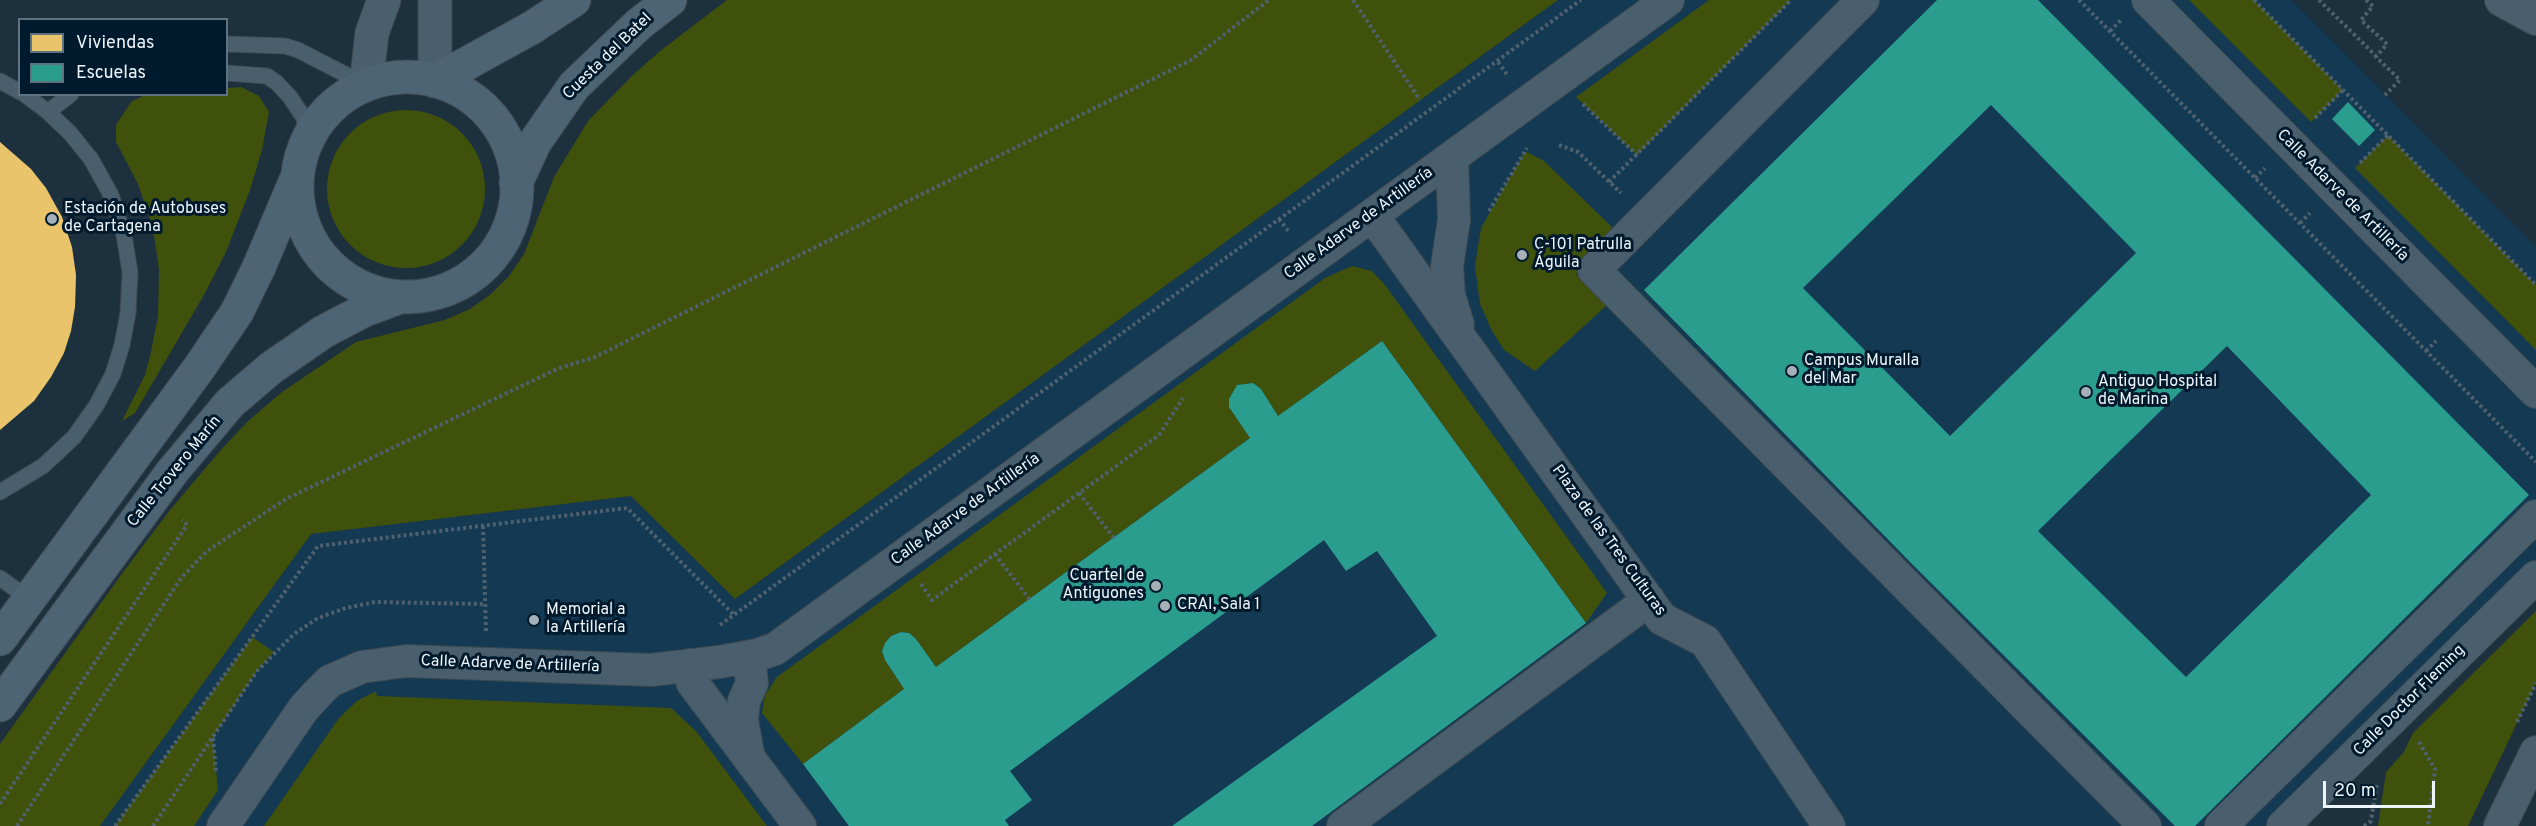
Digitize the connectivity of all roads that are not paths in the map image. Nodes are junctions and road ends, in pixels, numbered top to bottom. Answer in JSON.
{"nodes":[{"id":1,"x":384,"y":0,"type":"edge"},
{"id":2,"x":435,"y":0,"type":"edge"},
{"id":3,"x":574,"y":0,"type":"edge"},
{"id":4,"x":670,"y":0,"type":"edge"},
{"id":5,"x":1668,"y":0,"type":"edge"},
{"id":6,"x":1863,"y":0,"type":"edge"},
{"id":7,"x":2148,"y":0,"type":"edge"},
{"id":8,"x":2501,"y":0,"type":"edge"},
{"id":9,"x":2536,"y":19,"type":"edge"},
{"id":10,"x":228,"y":44,"type":"edge"},
{"id":11,"x":228,"y":73,"type":"edge"},
{"id":12,"x":0,"y":81,"type":"edge"},
{"id":13,"x":435,"y":81,"type":"junction"},
{"id":14,"x":366,"y":85,"type":"junction"},
{"id":15,"x":18,"y":91,"type":"edge"},
{"id":16,"x":27,"y":96,"type":"edge"},
{"id":17,"x":70,"y":96,"type":"edge"},
{"id":18,"x":48,"y":112,"type":"junction"},
{"id":19,"x":306,"y":143,"type":"junction"},
{"id":20,"x":1452,"y":157,"type":"junction"},
{"id":21,"x":297,"y":177,"type":"junction"},
{"id":22,"x":516,"y":183,"type":"junction"},
{"id":23,"x":1372,"y":215,"type":"junction"},
{"id":24,"x":400,"y":297,"type":"junction"},
{"id":25,"x":1478,"y":363,"type":"junction"},
{"id":26,"x":2536,"y":392,"type":"edge"},
{"id":27,"x":0,"y":492,"type":"edge"},
{"id":28,"x":2536,"y":516,"type":"edge"},
{"id":29,"x":2536,"y":577,"type":"edge"},
{"id":30,"x":0,"y":578,"type":"edge"},
{"id":31,"x":29,"y":599,"type":"junction"},
{"id":32,"x":1649,"y":600,"type":"junction"},
{"id":33,"x":0,"y":639,"type":"edge"},
{"id":34,"x":749,"y":657,"type":"junction"},
{"id":35,"x":690,"y":665,"type":"junction"},
{"id":36,"x":0,"y":705,"type":"edge"},
{"id":37,"x":2536,"y":752,"type":"edge"},
{"id":38,"x":758,"y":769,"type":"junction"},
{"id":39,"x":223,"y":826,"type":"edge"},
{"id":40,"x":800,"y":826,"type":"edge"},
{"id":41,"x":1342,"y":826,"type":"edge"},
{"id":42,"x":1829,"y":826,"type":"edge"},
{"id":43,"x":2145,"y":826,"type":"edge"},
{"id":44,"x":2221,"y":826,"type":"edge"},
{"id":45,"x":2283,"y":826,"type":"edge"},
{"id":46,"x":2500,"y":826,"type":"edge"}],
"edges":[{"from":1,"to":14,"type":"street"},
{"from":2,"to":13,"type":"street"},
{"from":3,"to":13,"type":"main road"},
{"from":4,"to":22,"type":"main road","name":"Cuesta del Batel"},
{"from":5,"to":20,"type":"street","name":"Calle Adarve de Artillería"},
{"from":6,"to":43,"type":"street"},
{"from":7,"to":26,"type":"street","name":"Calle Adarve de Artillería"},
{"from":8,"to":9,"type":"street"},
{"from":10,"to":14,"type":"lane"},
{"from":11,"to":19,"type":"lane"},
{"from":12,"to":15,"type":"lane"},
{"from":13,"to":14,"type":"main road"},
{"from":13,"to":22,"type":"main road"},
{"from":14,"to":19,"type":"main road"},
{"from":16,"to":18,"type":"lane"},
{"from":17,"to":18,"type":"lane"},
{"from":18,"to":27,"type":"lane"},
{"from":19,"to":21,"type":"main road"},
{"from":20,"to":23,"type":"street","name":"Calle Adarve de Artillería"},
{"from":20,"to":25,"type":"street"},
{"from":21,"to":24,"type":"main road"},
{"from":21,"to":31,"type":"main road"},
{"from":22,"to":24,"type":"main road"},
{"from":23,"to":25,"type":"street"},
{"from":23,"to":34,"type":"street","name":"Calle Adarve de Artillería"},
{"from":24,"to":36,"type":"main road","name":"Calle Trovero Marín"},
{"from":25,"to":32,"type":"street","name":"Plaza de las Tres Culturas"},
{"from":28,"to":44,"type":"street"},
{"from":29,"to":45,"type":"street","name":"Calle Doctor Fleming"},
{"from":30,"to":31,"type":"lane"},
{"from":31,"to":33,"type":"main road"},
{"from":32,"to":41,"type":"street"},
{"from":32,"to":42,"type":"street","name":"Plaza de las Tres Culturas"},
{"from":34,"to":35,"type":"street","name":"Calle Adarve de Artillería"},
{"from":34,"to":38,"type":"street"},
{"from":35,"to":38,"type":"street"},
{"from":35,"to":39,"type":"street","name":"Calle Adarve de Artillería"},
{"from":37,"to":46,"type":"street"},
{"from":38,"to":40,"type":"street"}]}
